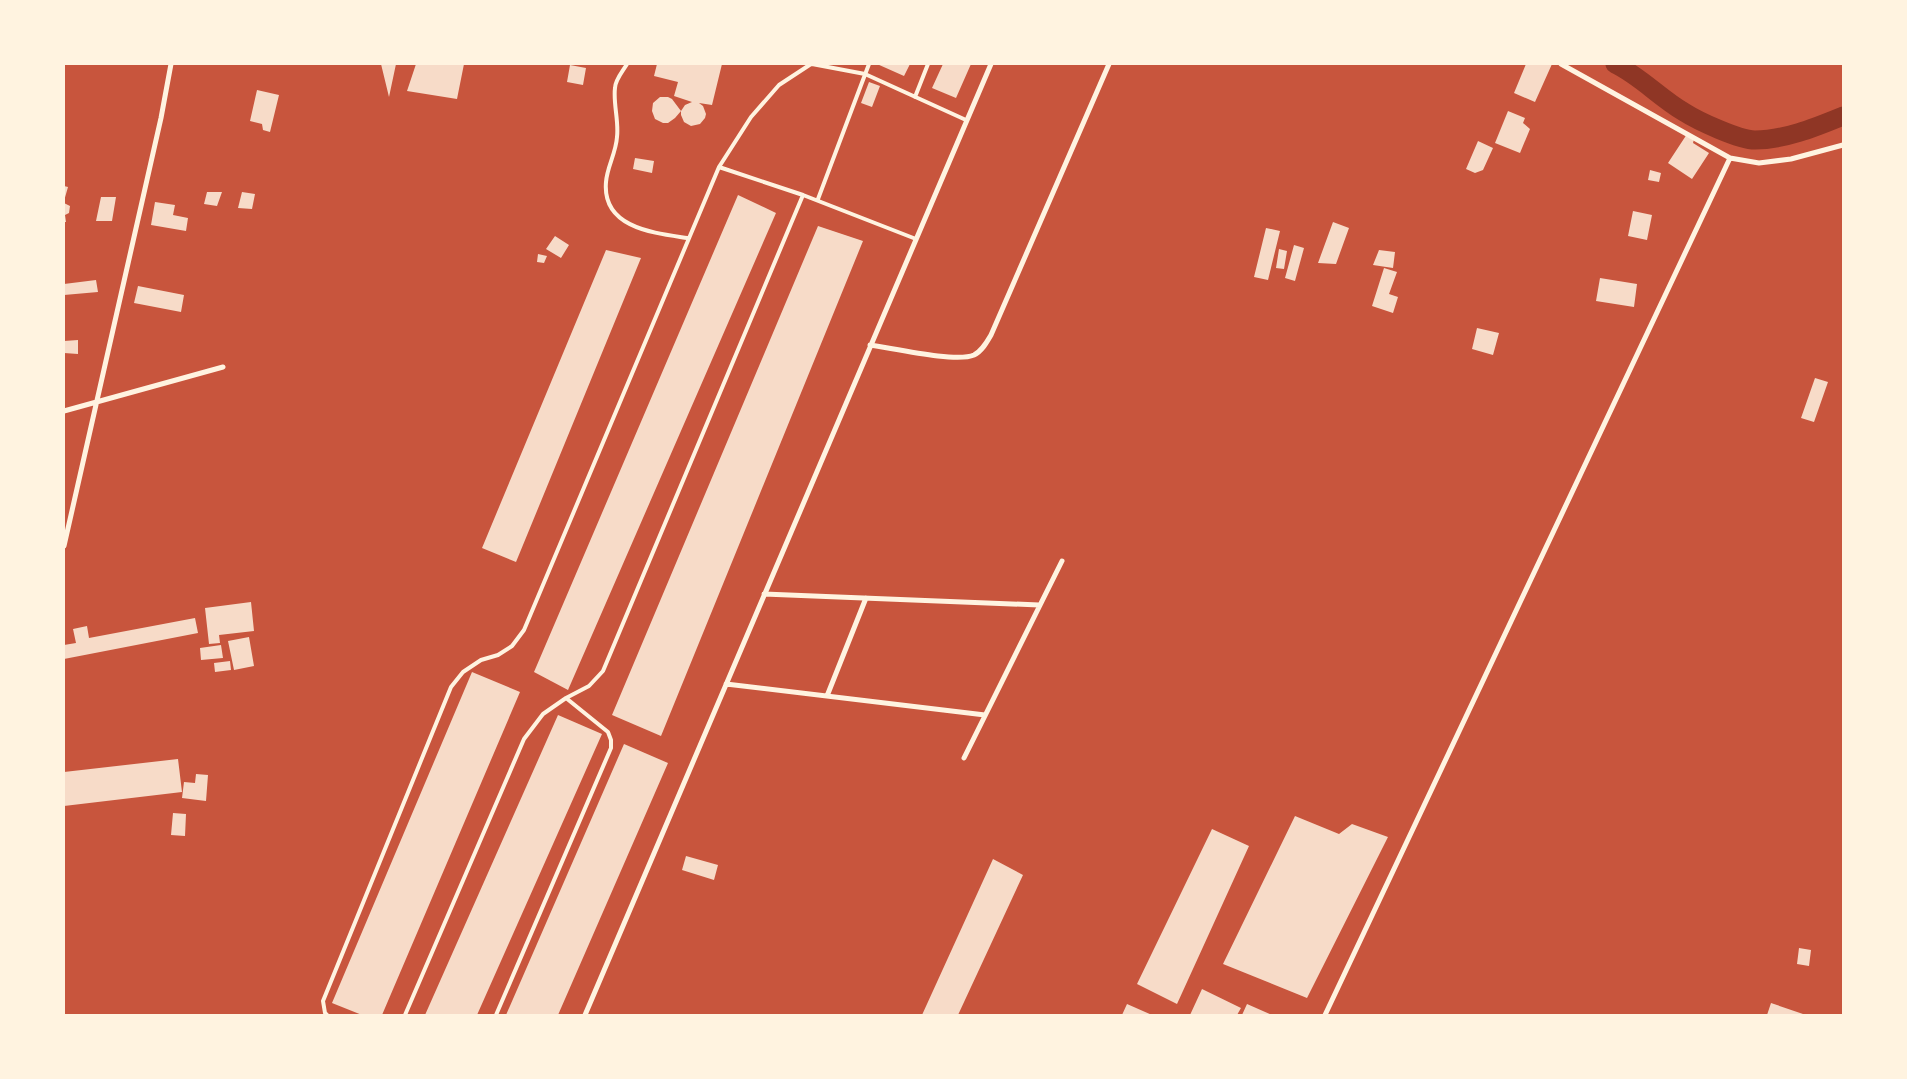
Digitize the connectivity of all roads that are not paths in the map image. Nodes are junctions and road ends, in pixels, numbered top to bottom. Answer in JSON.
{"nodes":[{"id":1,"x":171,"y":64,"type":"edge"},
{"id":2,"x":627,"y":64,"type":"edge"},
{"id":3,"x":811,"y":64,"type":"edge"},
{"id":4,"x":869,"y":64,"type":"edge"},
{"id":5,"x":928,"y":64,"type":"edge"},
{"id":6,"x":991,"y":64,"type":"edge"},
{"id":7,"x":1109,"y":64,"type":"edge"},
{"id":8,"x":1561,"y":64,"type":"edge"},
{"id":9,"x":865,"y":74,"type":"junction"},
{"id":10,"x":915,"y":97,"type":"junction"},
{"id":11,"x":966,"y":120,"type":"junction"},
{"id":12,"x":1843,"y":145,"type":"edge"},
{"id":13,"x":1730,"y":158,"type":"junction"},
{"id":14,"x":719,"y":167,"type":"junction"},
{"id":15,"x":803,"y":195,"type":"junction"},
{"id":16,"x":818,"y":199,"type":"junction"},
{"id":17,"x":687,"y":238,"type":"junction"},
{"id":18,"x":916,"y":239,"type":"junction"},
{"id":19,"x":870,"y":345,"type":"junction"},
{"id":20,"x":223,"y":367,"type":"dead end"},
{"id":21,"x":96,"y":402,"type":"junction"},
{"id":22,"x":64,"y":411,"type":"edge"},
{"id":23,"x":64,"y":546,"type":"edge"},
{"id":24,"x":1062,"y":561,"type":"dead end"},
{"id":25,"x":764,"y":594,"type":"junction"},
{"id":26,"x":866,"y":598,"type":"junction"},
{"id":27,"x":1039,"y":605,"type":"junction"},
{"id":28,"x":726,"y":684,"type":"junction"},
{"id":29,"x":827,"y":696,"type":"junction"},
{"id":30,"x":566,"y":698,"type":"junction"},
{"id":31,"x":985,"y":715,"type":"junction"},
{"id":32,"x":964,"y":758,"type":"dead end"},
{"id":33,"x":326,"y":1014,"type":"edge"},
{"id":34,"x":318,"y":1015,"type":"edge"},
{"id":35,"x":405,"y":1015,"type":"edge"},
{"id":36,"x":496,"y":1015,"type":"edge"},
{"id":37,"x":585,"y":1015,"type":"edge"},
{"id":38,"x":1325,"y":1015,"type":"edge"}],
"edges":[{"from":1,"to":21,"type":"street"},
{"from":2,"to":17,"type":"lane"},
{"from":3,"to":9,"type":"lane"},
{"from":3,"to":14,"type":"lane"},
{"from":4,"to":9,"type":"lane"},
{"from":5,"to":10,"type":"lane"},
{"from":6,"to":11,"type":"street"},
{"from":7,"to":19,"type":"street"},
{"from":8,"to":13,"type":"street"},
{"from":9,"to":10,"type":"lane"},
{"from":9,"to":16,"type":"lane"},
{"from":10,"to":11,"type":"lane"},
{"from":11,"to":18,"type":"street"},
{"from":12,"to":13,"type":"street"},
{"from":13,"to":38,"type":"street"},
{"from":14,"to":15,"type":"lane"},
{"from":14,"to":17,"type":"lane"},
{"from":15,"to":16,"type":"lane"},
{"from":15,"to":30,"type":"lane"},
{"from":16,"to":18,"type":"lane"},
{"from":17,"to":33,"type":"lane"},
{"from":18,"to":19,"type":"street"},
{"from":19,"to":25,"type":"street"},
{"from":20,"to":21,"type":"street"},
{"from":21,"to":22,"type":"street"},
{"from":21,"to":23,"type":"street"},
{"from":24,"to":27,"type":"street"},
{"from":25,"to":26,"type":"street"},
{"from":25,"to":28,"type":"street"},
{"from":26,"to":27,"type":"street"},
{"from":26,"to":29,"type":"street"},
{"from":27,"to":31,"type":"street"},
{"from":28,"to":29,"type":"street"},
{"from":28,"to":37,"type":"street"},
{"from":29,"to":31,"type":"street"},
{"from":30,"to":35,"type":"lane"},
{"from":30,"to":36,"type":"lane"},
{"from":31,"to":32,"type":"street"},
{"from":33,"to":34,"type":"lane"}]}
